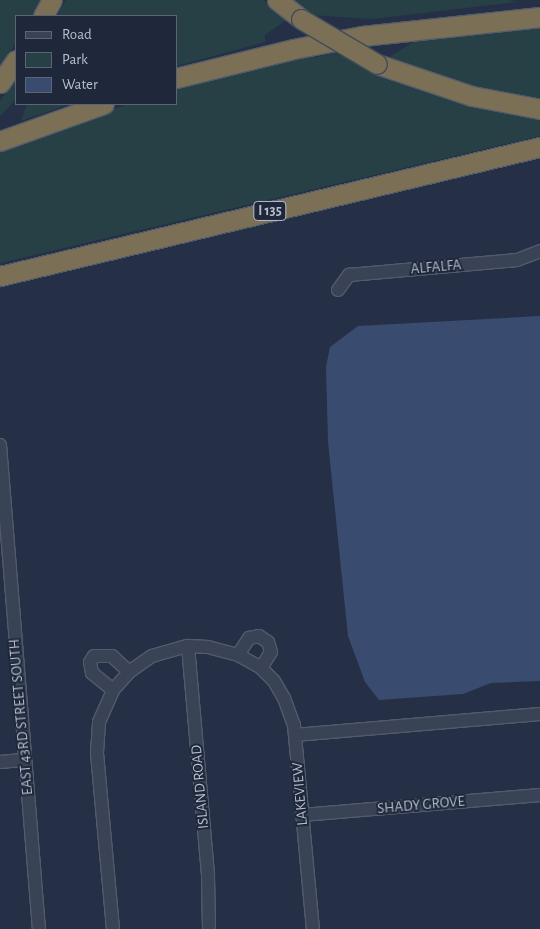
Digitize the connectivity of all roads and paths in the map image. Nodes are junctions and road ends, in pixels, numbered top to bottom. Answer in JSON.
{"nodes":[{"id":1,"x":52,"y":0,"type":"edge"},
{"id":2,"x":277,"y":0,"type":"edge"},
{"id":3,"x":44,"y":15,"type":"edge"},
{"id":4,"x":540,"y":17,"type":"edge"},
{"id":5,"x":15,"y":61,"type":"edge"},
{"id":6,"x":178,"y":78,"type":"edge"},
{"id":7,"x":0,"y":83,"type":"edge"},
{"id":8,"x":101,"y":105,"type":"edge"},
{"id":9,"x":540,"y":109,"type":"edge"},
{"id":10,"x":0,"y":141,"type":"edge"},
{"id":11,"x":540,"y":147,"type":"edge"},
{"id":12,"x":540,"y":251,"type":"edge"},
{"id":13,"x":0,"y":276,"type":"edge"},
{"id":14,"x":338,"y":290,"type":"dead end"},
{"id":15,"x":0,"y":445,"type":"edge"},
{"id":16,"x":6,"y":612,"type":"edge"},
{"id":17,"x":188,"y":646,"type":"junction"},
{"id":18,"x":238,"y":655,"type":"junction"},
{"id":19,"x":260,"y":668,"type":"junction"},
{"id":20,"x":129,"y":672,"type":"junction"},
{"id":21,"x":113,"y":690,"type":"junction"},
{"id":22,"x":540,"y":714,"type":"edge"},
{"id":23,"x":295,"y":735,"type":"junction"},
{"id":24,"x":25,"y":760,"type":"junction"},
{"id":25,"x":0,"y":762,"type":"edge"},
{"id":26,"x":540,"y":795,"type":"edge"},
{"id":27,"x":302,"y":815,"type":"junction"},
{"id":28,"x":39,"y":929,"type":"edge"},
{"id":29,"x":113,"y":929,"type":"edge"},
{"id":30,"x":209,"y":929,"type":"edge"},
{"id":31,"x":312,"y":929,"type":"edge"}],
"edges":[{"from":1,"to":3,"type":"highway"},
{"from":2,"to":9,"type":"highway","bridge":true},
{"from":4,"to":6,"type":"highway"},
{"from":5,"to":7,"type":"highway"},
{"from":8,"to":10,"type":"highway"},
{"from":11,"to":13,"type":"highway","number":"I 135"},
{"from":12,"to":14,"type":"street","name":"ALFALFA"},
{"from":15,"to":16,"type":"street","name":"EAST 43RD STREET SOUTH"},
{"from":16,"to":24,"type":"street","name":"EAST 43RD STREET SOUTH"},
{"from":17,"to":18,"type":"street","name":"LAKEVIEW"},
{"from":17,"to":20,"type":"street","name":"LAKEVIEW"},
{"from":17,"to":30,"type":"street","name":"ISLAND ROAD"},
{"from":18,"to":19,"type":"street","name":"LAKEVIEW"},
{"from":18,"to":19,"type":"street"},
{"from":19,"to":23,"type":"street","name":"LAKEVIEW"},
{"from":20,"to":21,"type":"street","name":"LAKEVIEW"},
{"from":20,"to":21,"type":"street"},
{"from":21,"to":29,"type":"street","name":"LAKEVIEW"},
{"from":22,"to":23,"type":"street"},
{"from":23,"to":27,"type":"street","name":"LAKEVIEW"},
{"from":24,"to":25,"type":"street"},
{"from":24,"to":28,"type":"street","name":"EAST 43RD STREET SOUTH"},
{"from":26,"to":27,"type":"street","name":"SHADY GROVE"},
{"from":27,"to":31,"type":"street","name":"LAKEVIEW"}]}
